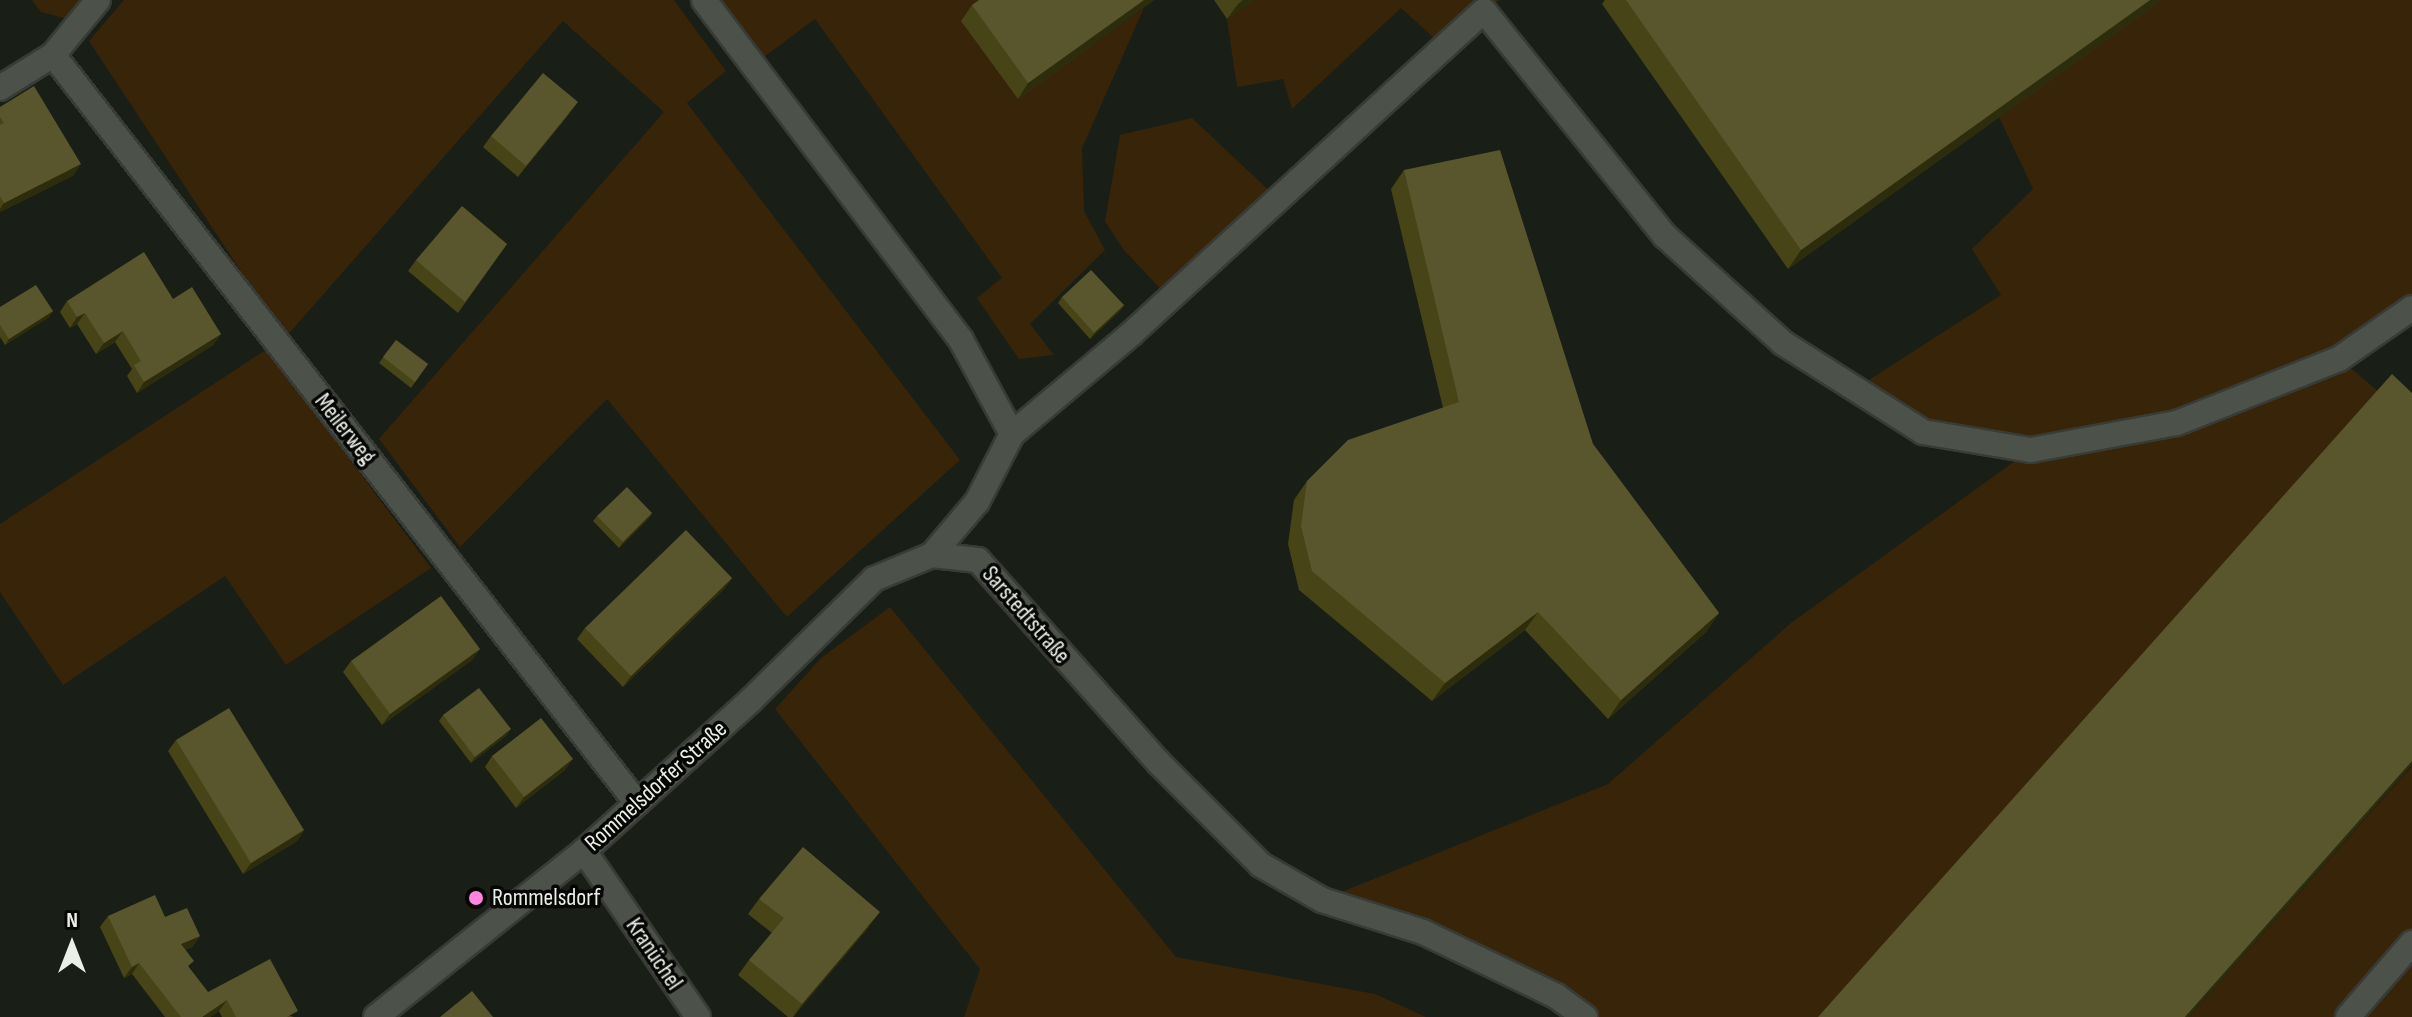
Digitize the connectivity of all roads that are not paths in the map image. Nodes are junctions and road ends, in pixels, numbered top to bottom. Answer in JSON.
{"nodes":[{"id":1,"x":98,"y":0,"type":"edge"},
{"id":2,"x":704,"y":0,"type":"edge"},
{"id":3,"x":1492,"y":6,"type":"edge"},
{"id":4,"x":53,"y":55,"type":"junction"},
{"id":5,"x":0,"y":88,"type":"edge"},
{"id":6,"x":2412,"y":308,"type":"edge"},
{"id":7,"x":1012,"y":434,"type":"junction"},
{"id":8,"x":932,"y":555,"type":"junction"},
{"id":9,"x":637,"y":803,"type":"junction"},
{"id":10,"x":584,"y":851,"type":"junction"},
{"id":11,"x":2412,"y":943,"type":"edge"},
{"id":12,"x":376,"y":1017,"type":"edge"},
{"id":13,"x":698,"y":1017,"type":"edge"},
{"id":14,"x":1585,"y":1017,"type":"edge"},
{"id":15,"x":2348,"y":1017,"type":"edge"}],
"edges":[{"from":1,"to":4,"type":"street"},
{"from":2,"to":7,"type":"street"},
{"from":3,"to":6,"type":"street"},
{"from":3,"to":7,"type":"street"},
{"from":4,"to":5,"type":"street"},
{"from":4,"to":9,"type":"street","name":"Meilerweg"},
{"from":7,"to":8,"type":"street"},
{"from":8,"to":9,"type":"street","name":"Rommelsdorfer Straße"},
{"from":8,"to":14,"type":"street","name":"Sarstedtstraße"},
{"from":9,"to":10,"type":"street","name":"Rommelsdorfer Straße"},
{"from":10,"to":12,"type":"street","name":"Rommelsdorfer Straße"},
{"from":10,"to":13,"type":"street","name":"Kranüchel"},
{"from":11,"to":15,"type":"street"}]}
